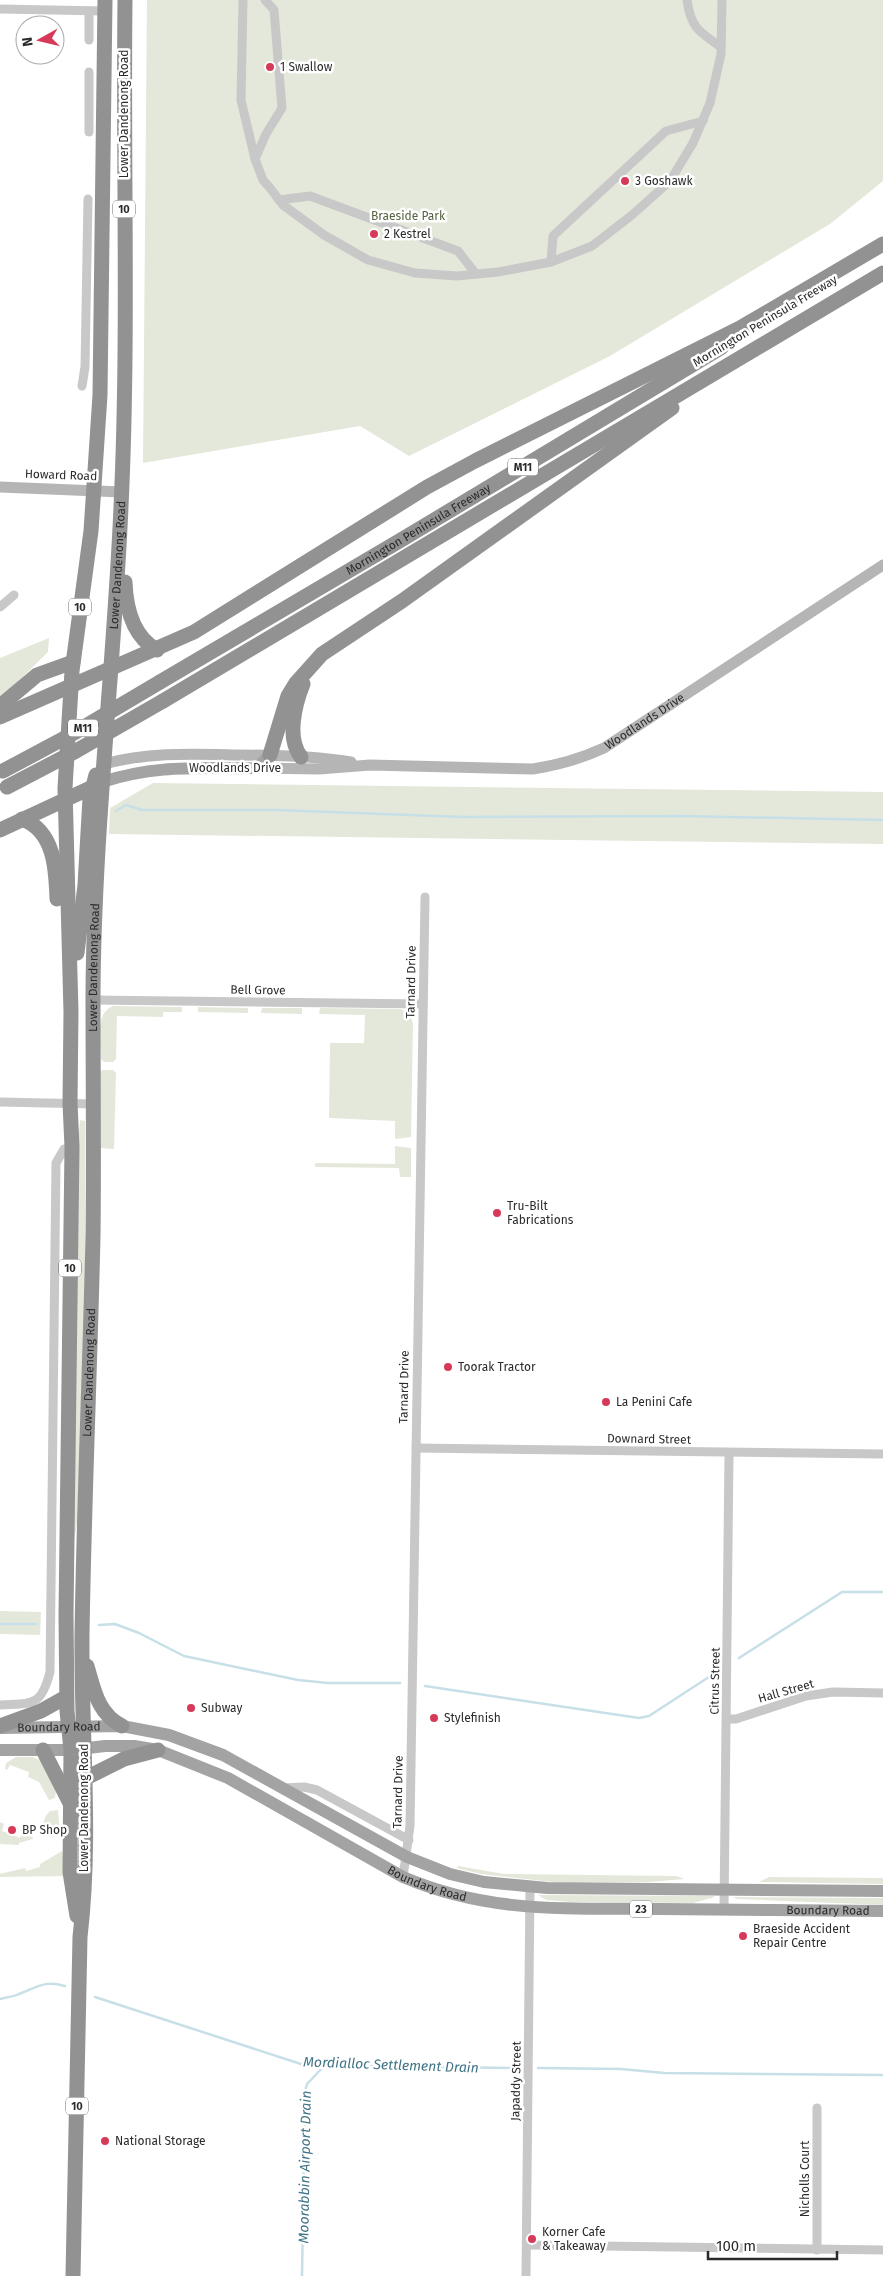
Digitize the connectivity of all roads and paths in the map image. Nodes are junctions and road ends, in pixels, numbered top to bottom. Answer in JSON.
{"nodes":[{"id":1,"x":125,"y":0,"type":"edge"},
{"id":2,"x":243,"y":0,"type":"edge"},
{"id":3,"x":265,"y":0,"type":"edge"},
{"id":4,"x":687,"y":0,"type":"edge"},
{"id":5,"x":722,"y":0,"type":"edge"},
{"id":6,"x":105,"y":5,"type":"edge"},
{"id":7,"x":0,"y":10,"type":"edge"},
{"id":8,"x":89,"y":11,"type":"junction"},
{"id":9,"x":89,"y":40,"type":"dead end"},
{"id":10,"x":721,"y":47,"type":"junction"},
{"id":11,"x":89,"y":72,"type":"dead end"},
{"id":12,"x":89,"y":112,"type":"junction"},
{"id":13,"x":104,"y":113,"type":"junction"},
{"id":14,"x":703,"y":121,"type":"junction"},
{"id":15,"x":89,"y":132,"type":"dead end"},
{"id":16,"x":255,"y":159,"type":"junction"},
{"id":17,"x":88,"y":200,"type":"dead end"},
{"id":18,"x":280,"y":200,"type":"junction"},
{"id":19,"x":103,"y":208,"type":"junction"},
{"id":20,"x":88,"y":218,"type":"junction"},
{"id":21,"x":883,"y":244,"type":"edge"},
{"id":22,"x":883,"y":249,"type":"edge"},
{"id":23,"x":551,"y":262,"type":"junction"},
{"id":24,"x":883,"y":273,"type":"edge"},
{"id":25,"x":476,"y":274,"type":"junction"},
{"id":26,"x":761,"y":345,"type":"junction"},
{"id":27,"x":85,"y":363,"type":"junction"},
{"id":28,"x":82,"y":386,"type":"dead end"},
{"id":29,"x":100,"y":395,"type":"junction"},
{"id":30,"x":0,"y":487,"type":"edge"},
{"id":31,"x":94,"y":490,"type":"junction"},
{"id":32,"x":122,"y":492,"type":"junction"},
{"id":33,"x":121,"y":508,"type":"junction"},
{"id":34,"x":883,"y":566,"type":"edge"},
{"id":35,"x":14,"y":595,"type":"dead end"},
{"id":36,"x":0,"y":607,"type":"edge"},
{"id":37,"x":157,"y":650,"type":"junction"},
{"id":38,"x":73,"y":662,"type":"junction"},
{"id":39,"x":310,"y":666,"type":"junction"},
{"id":40,"x":112,"y":669,"type":"junction"},
{"id":41,"x":71,"y":684,"type":"junction"},
{"id":42,"x":0,"y":706,"type":"edge"},
{"id":43,"x":0,"y":717,"type":"edge"},
{"id":44,"x":270,"y":755,"type":"junction"},
{"id":45,"x":301,"y":756,"type":"junction"},
{"id":46,"x":104,"y":764,"type":"junction"},
{"id":47,"x":370,"y":766,"type":"junction"},
{"id":48,"x":257,"y":768,"type":"junction"},
{"id":49,"x":2,"y":771,"type":"edge"},
{"id":50,"x":97,"y":784,"type":"junction"},
{"id":51,"x":3,"y":789,"type":"edge"},
{"id":52,"x":65,"y":798,"type":"junction"},
{"id":53,"x":22,"y":819,"type":"junction"},
{"id":54,"x":0,"y":830,"type":"edge"},
{"id":55,"x":425,"y":897,"type":"dead end"},
{"id":56,"x":70,"y":972,"type":"junction"},
{"id":57,"x":71,"y":996,"type":"junction"},
{"id":58,"x":93,"y":1000,"type":"junction"},
{"id":59,"x":423,"y":1004,"type":"junction"},
{"id":60,"x":0,"y":1102,"type":"edge"},
{"id":61,"x":70,"y":1103,"type":"junction"},
{"id":62,"x":94,"y":1104,"type":"junction"},
{"id":63,"x":72,"y":1147,"type":"junction"},
{"id":64,"x":416,"y":1448,"type":"junction"},
{"id":65,"x":729,"y":1452,"type":"junction"},
{"id":66,"x":883,"y":1454,"type":"edge"},
{"id":67,"x":51,"y":1643,"type":"junction"},
{"id":68,"x":82,"y":1650,"type":"junction"},
{"id":69,"x":66,"y":1664,"type":"junction"},
{"id":70,"x":883,"y":1693,"type":"edge"},
{"id":71,"x":66,"y":1697,"type":"junction"},
{"id":72,"x":0,"y":1705,"type":"edge"},
{"id":73,"x":727,"y":1719,"type":"junction"},
{"id":74,"x":122,"y":1726,"type":"junction"},
{"id":75,"x":0,"y":1727,"type":"edge"},
{"id":76,"x":75,"y":1728,"type":"junction"},
{"id":77,"x":78,"y":1749,"type":"junction"},
{"id":78,"x":0,"y":1750,"type":"edge"},
{"id":79,"x":42,"y":1750,"type":"junction"},
{"id":80,"x":158,"y":1750,"type":"junction"},
{"id":81,"x":86,"y":1778,"type":"junction"},
{"id":82,"x":283,"y":1788,"type":"junction"},
{"id":83,"x":71,"y":1804,"type":"junction"},
{"id":84,"x":409,"y":1840,"type":"junction"},
{"id":85,"x":407,"y":1857,"type":"junction"},
{"id":86,"x":403,"y":1877,"type":"junction"},
{"id":87,"x":530,"y":1887,"type":"junction"},
{"id":88,"x":724,"y":1889,"type":"junction"},
{"id":89,"x":883,"y":1890,"type":"edge"},
{"id":90,"x":530,"y":1908,"type":"junction"},
{"id":91,"x":724,"y":1910,"type":"junction"},
{"id":92,"x":883,"y":1911,"type":"edge"},
{"id":93,"x":80,"y":1937,"type":"junction"},
{"id":94,"x":817,"y":2108,"type":"dead end"},
{"id":95,"x":527,"y":2245,"type":"junction"},
{"id":96,"x":817,"y":2250,"type":"junction"},
{"id":97,"x":883,"y":2250,"type":"edge"},
{"id":98,"x":73,"y":2276,"type":"edge"},
{"id":99,"x":526,"y":2276,"type":"edge"}],
"edges":[{"from":1,"to":32,"type":"highway","name":"Lower Dandenong Road","number":"10"},
{"from":2,"to":16,"type":"street"},
{"from":3,"to":16,"type":"street"},
{"from":4,"to":10,"type":"street"},
{"from":5,"to":10,"type":"street"},
{"from":6,"to":8,"type":"street"},
{"from":6,"to":13,"type":"highway","name":"Lower Dandenong Road","number":"10"},
{"from":7,"to":8,"type":"street"},
{"from":8,"to":9,"type":"street"},
{"from":10,"to":14,"type":"street"},
{"from":11,"to":12,"type":"street"},
{"from":12,"to":13,"type":"street","name":"Lower Dandenong Road"},
{"from":12,"to":15,"type":"street"},
{"from":13,"to":19,"type":"highway","name":"Lower Dandenong Road","number":"10"},
{"from":14,"to":23,"type":"street"},
{"from":14,"to":23,"type":"street"},
{"from":16,"to":18,"type":"street"},
{"from":17,"to":20,"type":"street"},
{"from":18,"to":25,"type":"street"},
{"from":18,"to":25,"type":"street"},
{"from":19,"to":20,"type":"street"},
{"from":19,"to":29,"type":"highway","name":"Lower Dandenong Road","number":"10"},
{"from":20,"to":27,"type":"street"},
{"from":21,"to":37,"type":"highway"},
{"from":22,"to":49,"type":"highway","name":"Mornington Peninsula Freeway","number":"M11","bridge":true},
{"from":23,"to":25,"type":"street"},
{"from":24,"to":26,"type":"highway","name":"Mornington Peninsula Freeway","number":"M11"},
{"from":26,"to":39,"type":"highway"},
{"from":26,"to":51,"type":"highway","name":"Mornington Peninsula Freeway","number":"M11","bridge":true},
{"from":27,"to":28,"type":"street"},
{"from":27,"to":29,"type":"street"},
{"from":29,"to":31,"type":"highway","name":"Lower Dandenong Road","number":"10"},
{"from":30,"to":31,"type":"street","name":"Howard Road"},
{"from":31,"to":32,"type":"street","name":"Howard Road"},
{"from":31,"to":38,"type":"highway","name":"Lower Dandenong Road","number":"10"},
{"from":32,"to":33,"type":"highway","name":"Lower Dandenong Road","number":"10"},
{"from":33,"to":37,"type":"highway"},
{"from":33,"to":40,"type":"highway","name":"Lower Dandenong Road","number":"10"},
{"from":34,"to":47,"type":"street","name":"Woodlands Drive"},
{"from":35,"to":36,"type":"street"},
{"from":37,"to":40,"type":"highway"},
{"from":38,"to":41,"type":"highway","name":"Lower Dandenong Road","number":"10"},
{"from":38,"to":42,"type":"highway"},
{"from":39,"to":44,"type":"highway"},
{"from":39,"to":45,"type":"highway"},
{"from":40,"to":41,"type":"highway"},
{"from":40,"to":46,"type":"highway","name":"Lower Dandenong Road","number":"10"},
{"from":41,"to":43,"type":"highway"},
{"from":41,"to":52,"type":"highway","name":"Lower Dandenong Road","number":"10"},
{"from":44,"to":45,"type":"street","name":"Woodlands Drive"},
{"from":44,"to":46,"type":"street","name":"Woodlands Drive"},
{"from":44,"to":48,"type":"main road"},
{"from":45,"to":47,"type":"street","name":"Woodlands Drive"},
{"from":46,"to":50,"type":"highway"},
{"from":47,"to":48,"type":"street","name":"Woodlands Drive"},
{"from":48,"to":50,"type":"main road","name":"Woodlands Drive"},
{"from":50,"to":52,"type":"highway"},
{"from":50,"to":57,"type":"highway"},
{"from":50,"to":58,"type":"highway","name":"Lower Dandenong Road","number":"10"},
{"from":52,"to":53,"type":"highway"},
{"from":52,"to":56,"type":"highway","name":"Lower Dandenong Road","number":"10"},
{"from":53,"to":54,"type":"highway"},
{"from":53,"to":56,"type":"highway"},
{"from":55,"to":59,"type":"street","name":"Tarnard Drive"},
{"from":56,"to":57,"type":"highway","name":"Lower Dandenong Road","number":"10"},
{"from":57,"to":61,"type":"highway","name":"Lower Dandenong Road","number":"10"},
{"from":58,"to":59,"type":"street","name":"Bell Grove"},
{"from":58,"to":62,"type":"highway","name":"Lower Dandenong Road","number":"10"},
{"from":59,"to":64,"type":"street","name":"Tarnard Drive"},
{"from":60,"to":61,"type":"street"},
{"from":61,"to":62,"type":"street"},
{"from":61,"to":63,"type":"highway","name":"Lower Dandenong Road","number":"10"},
{"from":62,"to":68,"type":"highway","name":"Lower Dandenong Road","number":"10"},
{"from":63,"to":67,"type":"street"},
{"from":63,"to":69,"type":"highway","name":"Lower Dandenong Road","number":"10"},
{"from":64,"to":65,"type":"street","name":"Downard Street"},
{"from":64,"to":84,"type":"street","name":"Tarnard Drive"},
{"from":65,"to":66,"type":"street","name":"Downard Street"},
{"from":65,"to":73,"type":"street","name":"Citrus Street"},
{"from":67,"to":69,"type":"street"},
{"from":67,"to":72,"type":"street","name":"Boundary Road"},
{"from":68,"to":74,"type":"highway"},
{"from":68,"to":76,"type":"highway","name":"Lower Dandenong Road","number":"10"},
{"from":69,"to":71,"type":"highway","name":"Lower Dandenong Road","number":"10"},
{"from":70,"to":73,"type":"street","name":"Hall Street"},
{"from":71,"to":75,"type":"highway"},
{"from":71,"to":76,"type":"highway","name":"Lower Dandenong Road","number":"10"},
{"from":73,"to":88,"type":"street","name":"Citrus Street"},
{"from":74,"to":76,"type":"main road","name":"Boundary Road","number":"23"},
{"from":74,"to":82,"type":"main road","name":"Boundary Road","number":"23"},
{"from":75,"to":76,"type":"main road","name":"Boundary Road","number":"23"},
{"from":76,"to":77,"type":"highway","name":"Lower Dandenong Road","number":"10"},
{"from":77,"to":79,"type":"main road","name":"Boundary Road","number":"23"},
{"from":77,"to":80,"type":"main road","name":"Boundary Road","number":"23"},
{"from":77,"to":81,"type":"highway","name":"Lower Dandenong Road","number":"10"},
{"from":77,"to":83,"type":"highway","name":"Lower Dandenong Road","number":"10"},
{"from":78,"to":79,"type":"main road","name":"Boundary Road","number":"23"},
{"from":79,"to":83,"type":"highway"},
{"from":80,"to":81,"type":"highway"},
{"from":80,"to":86,"type":"main road","name":"Boundary Road","number":"23"},
{"from":81,"to":93,"type":"highway","name":"Lower Dandenong Road","number":"10"},
{"from":82,"to":84,"type":"street","name":"Boundary Road"},
{"from":82,"to":85,"type":"main road","name":"Boundary Road","number":"23"},
{"from":83,"to":93,"type":"highway","name":"Lower Dandenong Road","number":"10"},
{"from":84,"to":85,"type":"street","name":"Tarnard Drive"},
{"from":85,"to":86,"type":"street","name":"Tarnard Drive"},
{"from":85,"to":87,"type":"main road","name":"Boundary Road","number":"23"},
{"from":86,"to":90,"type":"main road","name":"Boundary Road","number":"23"},
{"from":87,"to":88,"type":"main road","name":"Boundary Road","number":"23"},
{"from":87,"to":90,"type":"street","name":"Japaddy Street"},
{"from":88,"to":89,"type":"main road","name":"Boundary Road","number":"23"},
{"from":88,"to":91,"type":"street","name":"Citrus Street"},
{"from":90,"to":91,"type":"main road","name":"Boundary Road","number":"23"},
{"from":90,"to":95,"type":"street","name":"Japaddy Street"},
{"from":91,"to":92,"type":"main road","name":"Boundary Road","number":"23"},
{"from":93,"to":98,"type":"highway","name":"Lower Dandenong Road","number":"10"},
{"from":94,"to":96,"type":"street","name":"Nicholls Court"},
{"from":95,"to":96,"type":"street"},
{"from":95,"to":99,"type":"street","name":"Japaddy Street"},
{"from":96,"to":97,"type":"street"}]}
